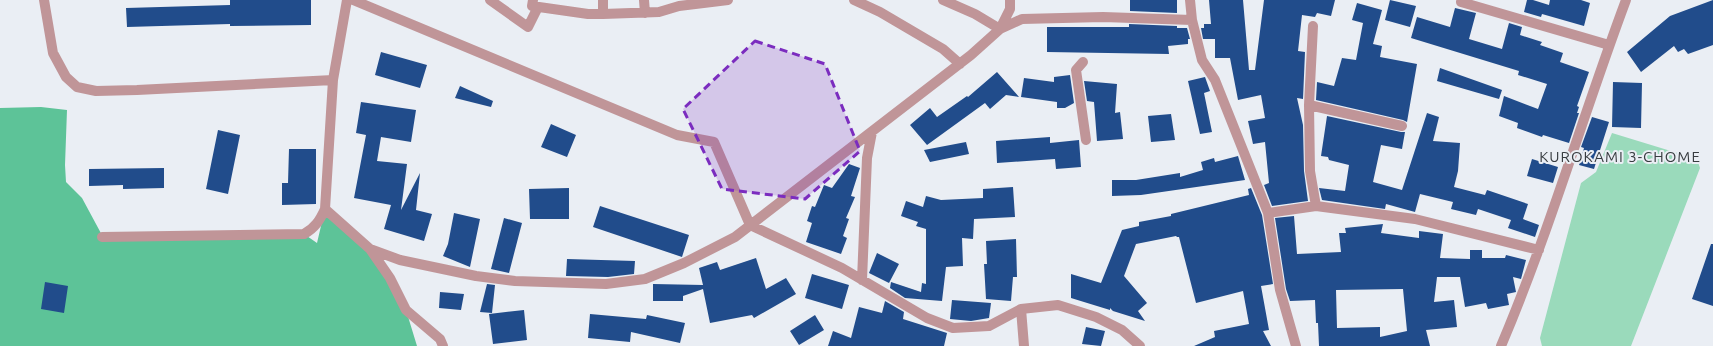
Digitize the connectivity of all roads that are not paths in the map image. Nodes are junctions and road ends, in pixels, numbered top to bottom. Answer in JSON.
{"nodes":[{"id":1,"x":44,"y":0,"type":"edge"},
{"id":2,"x":347,"y":0,"type":"edge"},
{"id":3,"x":353,"y":0,"type":"edge"},
{"id":4,"x":490,"y":0,"type":"edge"},
{"id":5,"x":603,"y":0,"type":"edge"},
{"id":6,"x":644,"y":0,"type":"edge"},
{"id":7,"x":728,"y":0,"type":"edge"},
{"id":8,"x":854,"y":0,"type":"edge"},
{"id":9,"x":943,"y":0,"type":"edge"},
{"id":10,"x":1010,"y":0,"type":"edge"},
{"id":11,"x":1190,"y":0,"type":"edge"},
{"id":12,"x":1626,"y":0,"type":"edge"},
{"id":13,"x":1461,"y":2,"type":"dead end"},
{"id":14,"x":535,"y":3,"type":"edge"},
{"id":15,"x":645,"y":13,"type":"junction"},
{"id":16,"x":603,"y":14,"type":"junction"},
{"id":17,"x":1192,"y":20,"type":"junction"},
{"id":18,"x":1313,"y":26,"type":"dead end"},
{"id":19,"x":1000,"y":30,"type":"junction"},
{"id":20,"x":1609,"y":45,"type":"junction"},
{"id":21,"x":1083,"y":62,"type":"dead end"},
{"id":22,"x":960,"y":64,"type":"junction"},
{"id":23,"x":333,"y":80,"type":"junction"},
{"id":24,"x":1309,"y":105,"type":"junction"},
{"id":25,"x":1402,"y":126,"type":"dead end"},
{"id":26,"x":872,"y":132,"type":"junction"},
{"id":27,"x":1086,"y":140,"type":"dead end"},
{"id":28,"x":1316,"y":206,"type":"junction"},
{"id":29,"x":325,"y":209,"type":"junction"},
{"id":30,"x":1268,"y":213,"type":"junction"},
{"id":31,"x":750,"y":225,"type":"junction"},
{"id":32,"x":102,"y":237,"type":"dead end"},
{"id":33,"x":370,"y":249,"type":"junction"},
{"id":34,"x":1539,"y":250,"type":"junction"},
{"id":35,"x":862,"y":280,"type":"junction"},
{"id":36,"x":1020,"y":309,"type":"junction"},
{"id":37,"x":443,"y":346,"type":"edge"},
{"id":38,"x":1024,"y":346,"type":"edge"},
{"id":39,"x":1140,"y":346,"type":"edge"},
{"id":40,"x":1296,"y":346,"type":"edge"},
{"id":41,"x":1501,"y":346,"type":"edge"}],
"edges":[{"from":1,"to":23,"type":"street"},
{"from":2,"to":23,"type":"street"},
{"from":3,"to":31,"type":"street"},
{"from":4,"to":14,"type":"street"},
{"from":5,"to":16,"type":"street"},
{"from":6,"to":15,"type":"street"},
{"from":7,"to":15,"type":"street"},
{"from":8,"to":22,"type":"street"},
{"from":9,"to":19,"type":"street"},
{"from":10,"to":19,"type":"street"},
{"from":11,"to":17,"type":"street"},
{"from":12,"to":20,"type":"street"},
{"from":13,"to":20,"type":"street"},
{"from":14,"to":16,"type":"street"},
{"from":15,"to":16,"type":"street"},
{"from":17,"to":19,"type":"street"},
{"from":17,"to":30,"type":"street"},
{"from":18,"to":24,"type":"street"},
{"from":19,"to":22,"type":"street"},
{"from":20,"to":34,"type":"street"},
{"from":21,"to":27,"type":"street"},
{"from":22,"to":26,"type":"street"},
{"from":23,"to":29,"type":"street"},
{"from":24,"to":25,"type":"street"},
{"from":24,"to":28,"type":"street"},
{"from":26,"to":31,"type":"street"},
{"from":26,"to":35,"type":"street"},
{"from":28,"to":30,"type":"street"},
{"from":28,"to":34,"type":"street"},
{"from":29,"to":32,"type":"street"},
{"from":29,"to":33,"type":"street"},
{"from":30,"to":40,"type":"street"},
{"from":31,"to":33,"type":"street"},
{"from":31,"to":35,"type":"street"},
{"from":33,"to":37,"type":"street"},
{"from":34,"to":41,"type":"street"},
{"from":35,"to":36,"type":"street"},
{"from":36,"to":38,"type":"street"},
{"from":36,"to":39,"type":"street"}]}
